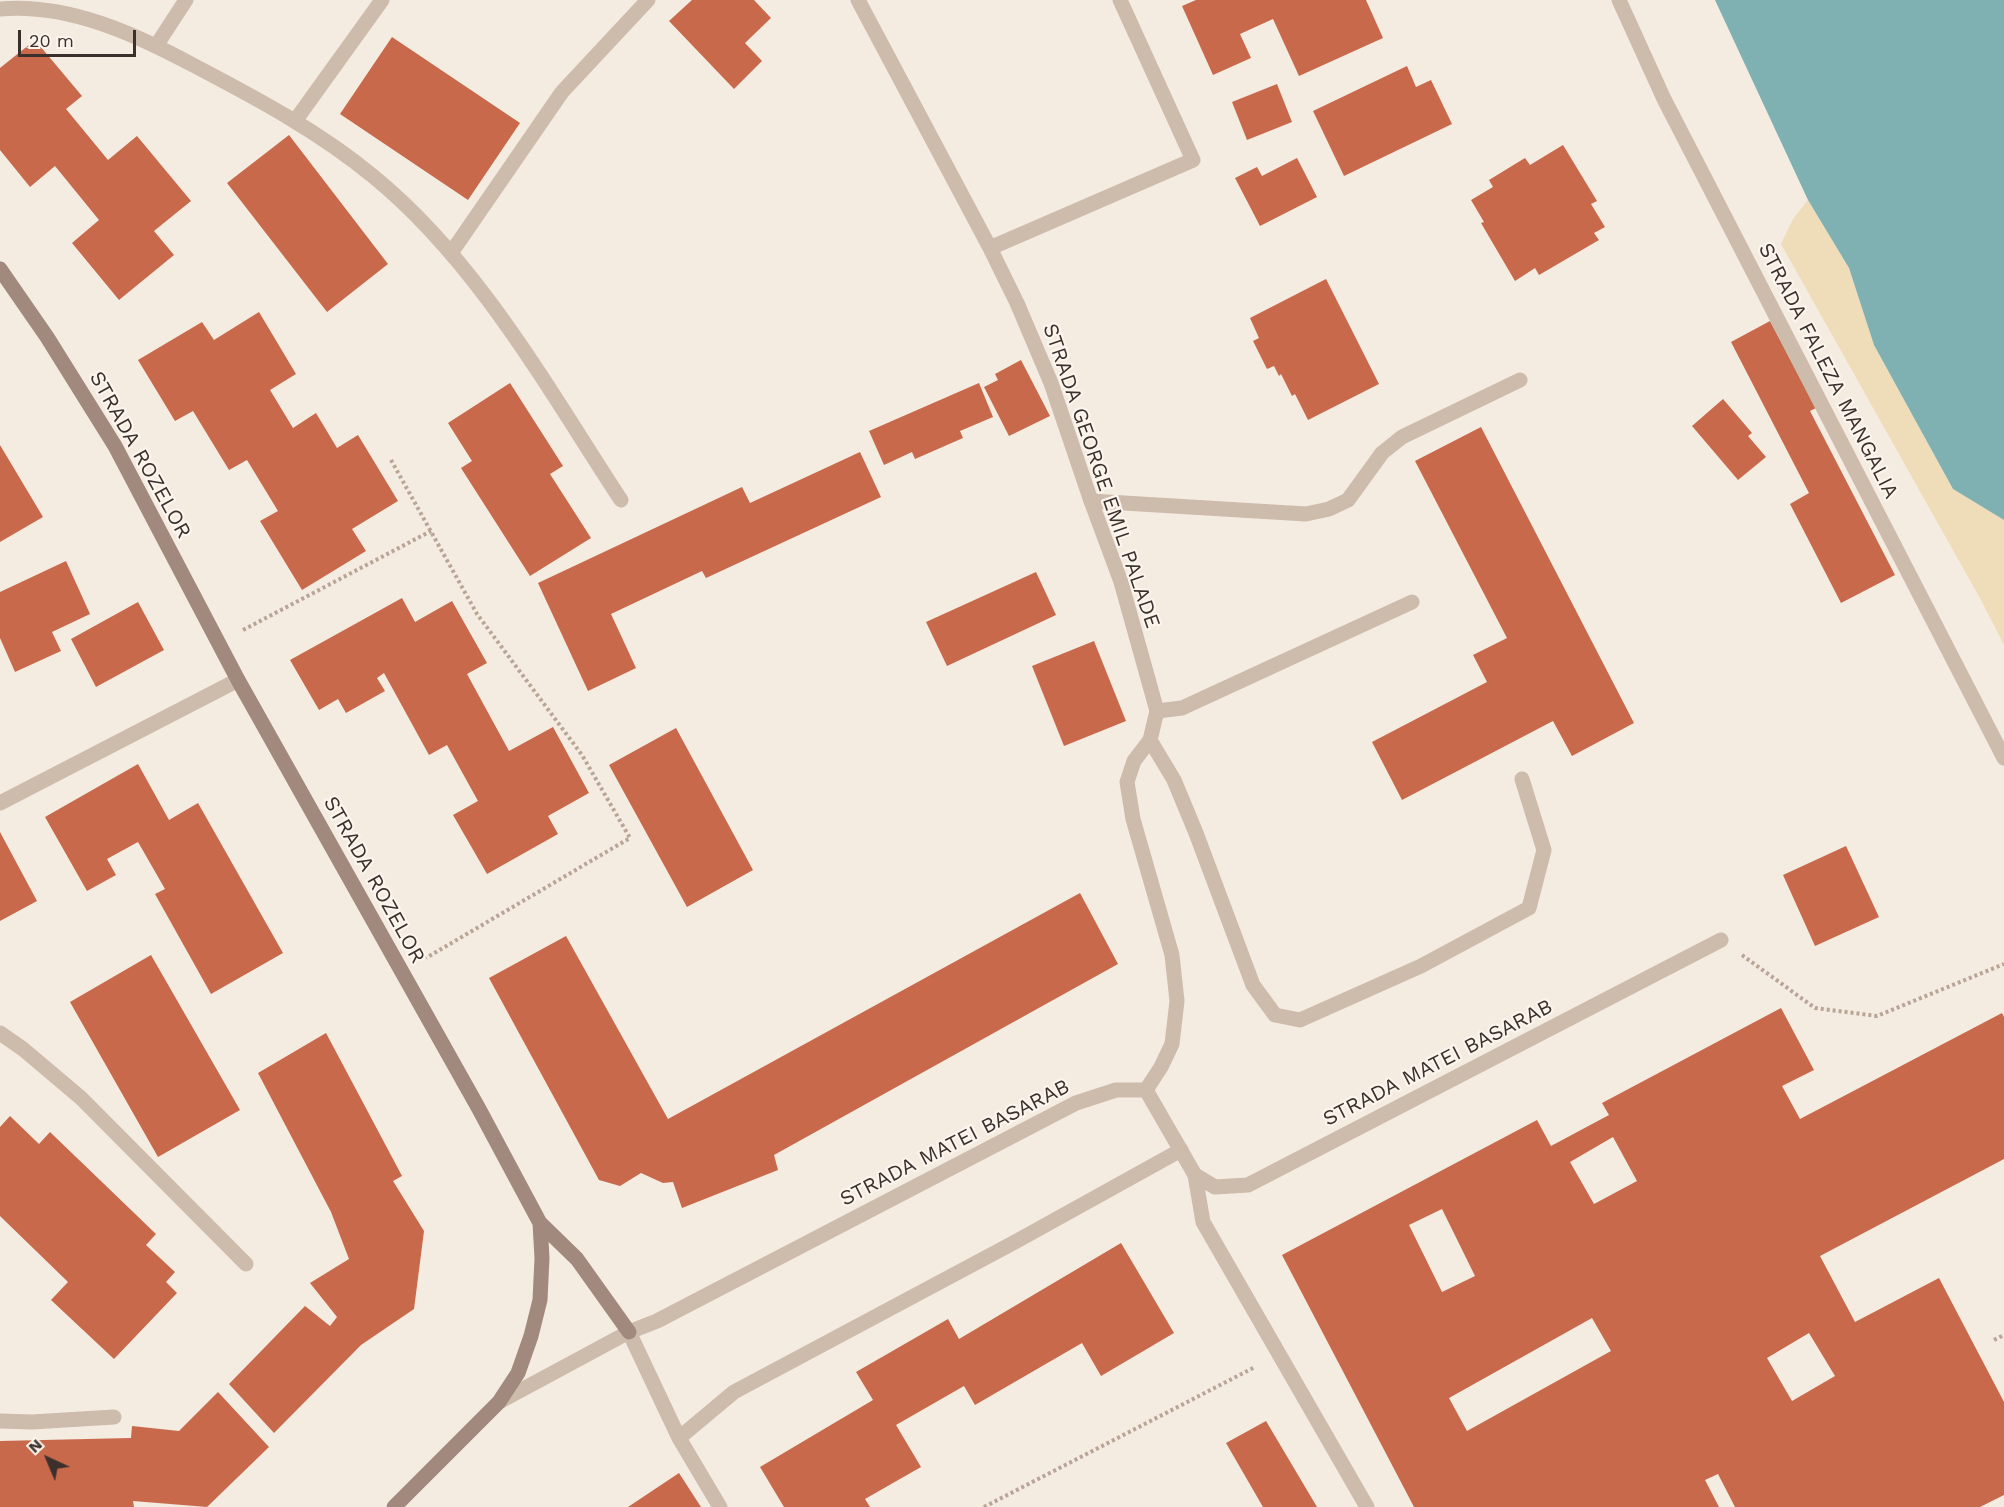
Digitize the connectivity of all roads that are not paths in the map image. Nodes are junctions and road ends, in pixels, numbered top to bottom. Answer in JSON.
{"nodes":[{"id":1,"x":186,"y":0,"type":"edge"},
{"id":2,"x":382,"y":0,"type":"edge"},
{"id":3,"x":648,"y":0,"type":"edge"},
{"id":4,"x":858,"y":0,"type":"edge"},
{"id":5,"x":1120,"y":0,"type":"edge"},
{"id":6,"x":1619,"y":0,"type":"edge"},
{"id":7,"x":0,"y":9,"type":"edge"},
{"id":8,"x":156,"y":46,"type":"junction"},
{"id":9,"x":295,"y":121,"type":"junction"},
{"id":10,"x":990,"y":248,"type":"junction"},
{"id":11,"x":451,"y":253,"type":"junction"},
{"id":12,"x":0,"y":269,"type":"edge"},
{"id":13,"x":1520,"y":380,"type":"dead end"},
{"id":14,"x":621,"y":500,"type":"dead end"},
{"id":15,"x":1091,"y":501,"type":"junction"},
{"id":16,"x":1412,"y":602,"type":"dead end"},
{"id":17,"x":238,"y":680,"type":"junction"},
{"id":18,"x":1157,"y":711,"type":"junction"},
{"id":19,"x":1150,"y":740,"type":"junction"},
{"id":20,"x":2004,"y":758,"type":"edge"},
{"id":21,"x":1522,"y":779,"type":"dead end"},
{"id":22,"x":0,"y":803,"type":"edge"},
{"id":23,"x":1721,"y":940,"type":"road end"},
{"id":24,"x":0,"y":1033,"type":"edge"},
{"id":25,"x":1146,"y":1090,"type":"junction"},
{"id":26,"x":1180,"y":1150,"type":"junction"},
{"id":27,"x":1195,"y":1175,"type":"junction"},
{"id":28,"x":540,"y":1223,"type":"junction"},
{"id":29,"x":246,"y":1264,"type":"dead end"},
{"id":30,"x":629,"y":1332,"type":"junction"},
{"id":31,"x":499,"y":1402,"type":"junction"},
{"id":32,"x":114,"y":1417,"type":"dead end"},
{"id":33,"x":0,"y":1421,"type":"edge"},
{"id":34,"x":679,"y":1438,"type":"junction"},
{"id":35,"x":394,"y":1507,"type":"edge"},
{"id":36,"x":720,"y":1507,"type":"edge"},
{"id":37,"x":1367,"y":1507,"type":"edge"}],
"edges":[{"from":1,"to":8,"type":"street"},
{"from":2,"to":9,"type":"street"},
{"from":3,"to":11,"type":"street"},
{"from":4,"to":10,"type":"street","name":"STRADA GEORGE EMIL PALADE"},
{"from":5,"to":10,"type":"street"},
{"from":6,"to":20,"type":"street","name":"STRADA FALEZA MANGALIA"},
{"from":7,"to":8,"type":"street"},
{"from":8,"to":9,"type":"street"},
{"from":9,"to":11,"type":"street"},
{"from":10,"to":15,"type":"street","name":"STRADA GEORGE EMIL PALADE"},
{"from":11,"to":14,"type":"street"},
{"from":12,"to":17,"type":"street","name":"STRADA ROZELOR"},
{"from":13,"to":15,"type":"street"},
{"from":15,"to":18,"type":"street","name":"STRADA GEORGE EMIL PALADE"},
{"from":16,"to":18,"type":"street"},
{"from":17,"to":22,"type":"street"},
{"from":17,"to":28,"type":"street","name":"STRADA ROZELOR"},
{"from":18,"to":19,"type":"street","name":"STRADA GEORGE EMIL PALADE"},
{"from":19,"to":21,"type":"street"},
{"from":19,"to":25,"type":"street","name":"STRADA GEORGE EMIL PALADE"},
{"from":23,"to":27,"type":"street","name":"STRADA MATEI BASARAB"},
{"from":24,"to":29,"type":"street"},
{"from":25,"to":26,"type":"street"},
{"from":25,"to":30,"type":"street","name":"STRADA MATEI BASARAB"},
{"from":26,"to":27,"type":"street"},
{"from":26,"to":34,"type":"street"},
{"from":27,"to":37,"type":"street"},
{"from":28,"to":30,"type":"street"},
{"from":28,"to":31,"type":"street","name":"STRADA ROZELOR"},
{"from":30,"to":31,"type":"street","name":"STRADA MATEI BASARAB"},
{"from":30,"to":34,"type":"street"},
{"from":31,"to":35,"type":"street","name":"STRADA ROZELOR"},
{"from":32,"to":33,"type":"street"},
{"from":34,"to":36,"type":"street"}]}
